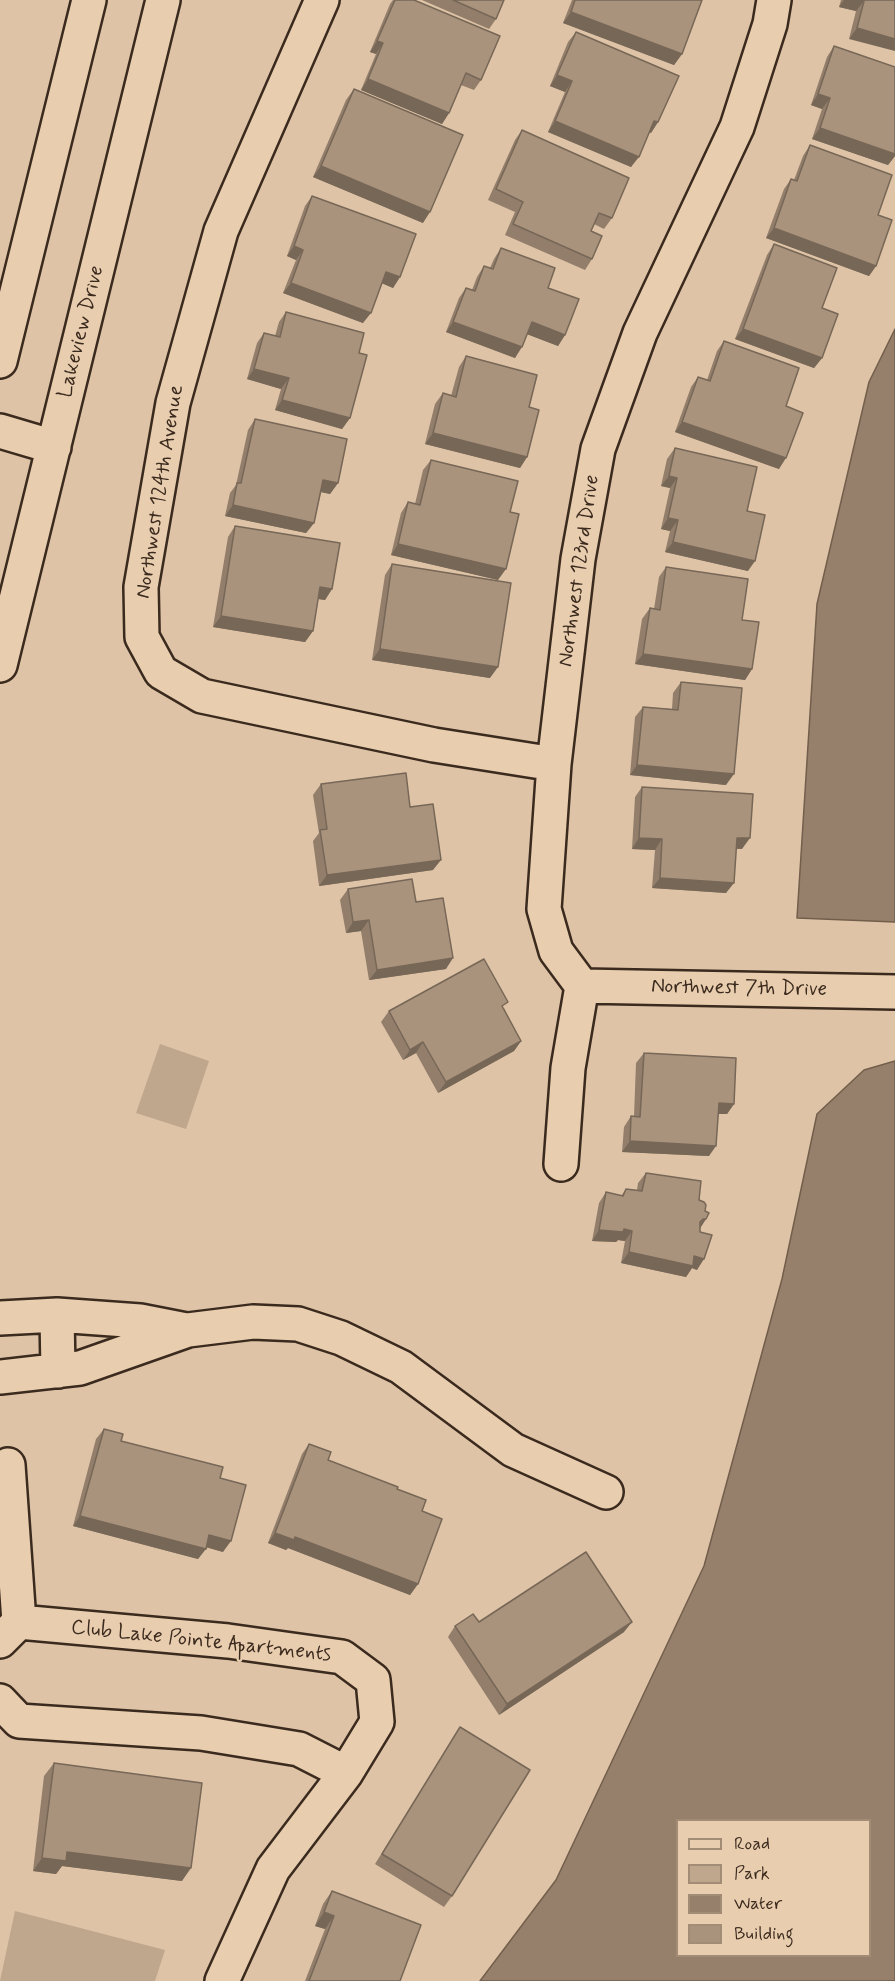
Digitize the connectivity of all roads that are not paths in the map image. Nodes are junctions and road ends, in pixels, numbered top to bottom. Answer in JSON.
{"nodes":[{"id":1,"x":89,"y":0,"type":"edge"},
{"id":2,"x":163,"y":0,"type":"edge"},
{"id":3,"x":322,"y":0,"type":"edge"},
{"id":4,"x":774,"y":0,"type":"edge"},
{"id":5,"x":0,"y":361,"type":"edge"},
{"id":6,"x":0,"y":431,"type":"edge"},
{"id":7,"x":54,"y":447,"type":"junction"},
{"id":8,"x":0,"y":665,"type":"edge"},
{"id":9,"x":554,"y":764,"type":"junction"},
{"id":10,"x":582,"y":986,"type":"junction"},
{"id":11,"x":895,"y":992,"type":"edge"},
{"id":12,"x":561,"y":1164,"type":"dead end"},
{"id":13,"x":57,"y":1315,"type":"junction"},
{"id":14,"x":0,"y":1318,"type":"edge"},
{"id":15,"x":188,"y":1330,"type":"junction"},
{"id":16,"x":58,"y":1371,"type":"junction"},
{"id":17,"x":0,"y":1377,"type":"edge"},
{"id":18,"x":8,"y":1465,"type":"dead end"},
{"id":19,"x":606,"y":1492,"type":"dead end"},
{"id":20,"x":9,"y":1632,"type":"edge"},
{"id":21,"x":0,"y":1701,"type":"edge"},
{"id":22,"x":346,"y":1773,"type":"junction"},
{"id":23,"x":222,"y":1981,"type":"edge"}],
"edges":[{"from":1,"to":5,"type":"street"},
{"from":2,"to":7,"type":"street","name":"Lakeview Drive"},
{"from":3,"to":9,"type":"street","name":"Northwest 124th Avenue"},
{"from":4,"to":9,"type":"street","name":"Northwest 123rd Drive"},
{"from":6,"to":7,"type":"street"},
{"from":7,"to":8,"type":"street","name":"Lakeview Drive"},
{"from":9,"to":10,"type":"street","name":"Northwest 123rd Drive"},
{"from":10,"to":11,"type":"street","name":"Northwest 7th Drive"},
{"from":10,"to":12,"type":"street"},
{"from":13,"to":14,"type":"street"},
{"from":13,"to":15,"type":"street"},
{"from":13,"to":16,"type":"street"},
{"from":15,"to":16,"type":"street"},
{"from":15,"to":19,"type":"street"},
{"from":16,"to":17,"type":"street"},
{"from":18,"to":20,"type":"street"},
{"from":20,"to":22,"type":"street","name":"Club Lake Pointe Apartments"},
{"from":21,"to":22,"type":"street"},
{"from":22,"to":23,"type":"street","name":"Club Lake Pointe Apartments"}]}
